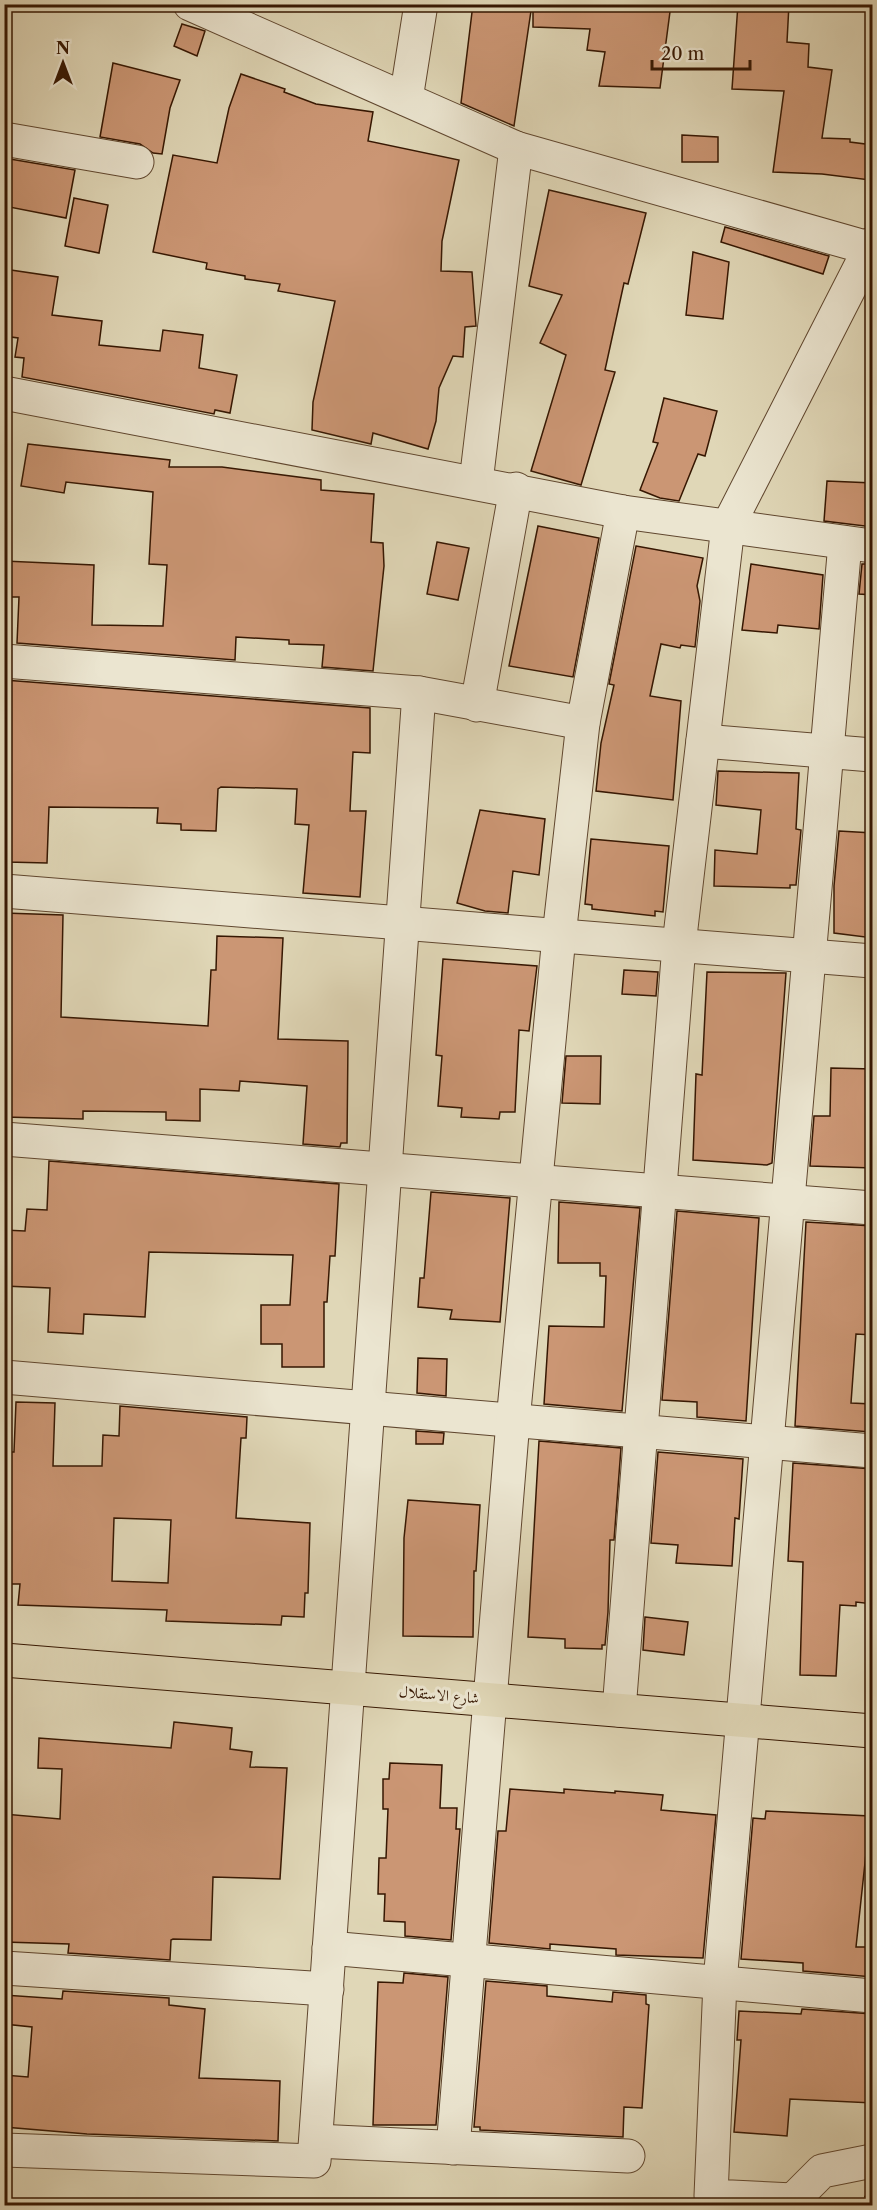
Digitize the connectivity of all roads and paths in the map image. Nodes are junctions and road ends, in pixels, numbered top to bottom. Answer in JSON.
{"nodes":[{"id":1,"x":190,"y":4,"type":"edge"},
{"id":2,"x":421,"y":4,"type":"edge"},
{"id":3,"x":406,"y":99,"type":"junction"},
{"id":4,"x":4,"y":139,"type":"edge"},
{"id":5,"x":516,"y":148,"type":"junction"},
{"id":6,"x":137,"y":162,"type":"dead end"},
{"id":7,"x":872,"y":247,"type":"edge"},
{"id":8,"x":4,"y":393,"type":"edge"},
{"id":9,"x":476,"y":482,"type":"junction"},
{"id":10,"x":516,"y":489,"type":"junction"},
{"id":11,"x":624,"y":512,"type":"junction"},
{"id":12,"x":728,"y":526,"type":"junction"},
{"id":13,"x":859,"y":544,"type":"edge"},
{"id":14,"x":4,"y":661,"type":"edge"},
{"id":15,"x":419,"y":693,"type":"junction"},
{"id":16,"x":477,"y":705,"type":"junction"},
{"id":17,"x":583,"y":723,"type":"junction"},
{"id":18,"x":703,"y":741,"type":"junction"},
{"id":19,"x":826,"y":752,"type":"junction"},
{"id":20,"x":873,"y":755,"type":"edge"},
{"id":21,"x":4,"y":891,"type":"edge"},
{"id":22,"x":403,"y":923,"type":"junction"},
{"id":23,"x":559,"y":936,"type":"junction"},
{"id":24,"x":679,"y":945,"type":"junction"},
{"id":25,"x":809,"y":956,"type":"junction"},
{"id":26,"x":873,"y":961,"type":"edge"},
{"id":27,"x":4,"y":1139,"type":"edge"},
{"id":28,"x":386,"y":1169,"type":"junction"},
{"id":29,"x":534,"y":1180,"type":"junction"},
{"id":30,"x":661,"y":1191,"type":"junction"},
{"id":31,"x":788,"y":1201,"type":"junction"},
{"id":32,"x":873,"y":1208,"type":"edge"},
{"id":33,"x":4,"y":1377,"type":"edge"},
{"id":34,"x":368,"y":1408,"type":"junction"},
{"id":35,"x":513,"y":1420,"type":"junction"},
{"id":36,"x":642,"y":1431,"type":"junction"},
{"id":37,"x":767,"y":1442,"type":"junction"},
{"id":38,"x":873,"y":1451,"type":"edge"},
{"id":39,"x":4,"y":1660,"type":"edge"},
{"id":40,"x":348,"y":1688,"type":"junction"},
{"id":41,"x":489,"y":1699,"type":"junction"},
{"id":42,"x":619,"y":1710,"type":"junction"},
{"id":43,"x":743,"y":1721,"type":"junction"},
{"id":44,"x":873,"y":1731,"type":"edge"},
{"id":45,"x":329,"y":1948,"type":"junction"},
{"id":46,"x":468,"y":1961,"type":"junction"},
{"id":47,"x":4,"y":1968,"type":"edge"},
{"id":48,"x":720,"y":1982,"type":"junction"},
{"id":49,"x":327,"y":1989,"type":"junction"},
{"id":50,"x":873,"y":1996,"type":"edge"},
{"id":51,"x":316,"y":2141,"type":"junction"},
{"id":52,"x":453,"y":2148,"type":"junction"},
{"id":53,"x":4,"y":2150,"type":"edge"},
{"id":54,"x":628,"y":2156,"type":"dead end"},
{"id":55,"x":873,"y":2161,"type":"edge"}],
"edges":[{"from":1,"to":3,"type":"street"},
{"from":2,"to":3,"type":"street"},
{"from":3,"to":5,"type":"street"},
{"from":4,"to":6,"type":"street"},
{"from":5,"to":7,"type":"street"},
{"from":5,"to":9,"type":"street"},
{"from":7,"to":12,"type":"street"},
{"from":8,"to":9,"type":"street"},
{"from":9,"to":10,"type":"street"},
{"from":10,"to":11,"type":"street"},
{"from":10,"to":16,"type":"street"},
{"from":11,"to":12,"type":"street"},
{"from":11,"to":17,"type":"street"},
{"from":12,"to":13,"type":"street"},
{"from":12,"to":18,"type":"street"},
{"from":13,"to":19,"type":"street"},
{"from":14,"to":15,"type":"street"},
{"from":15,"to":16,"type":"street"},
{"from":15,"to":22,"type":"street"},
{"from":16,"to":17,"type":"street"},
{"from":17,"to":23,"type":"street"},
{"from":18,"to":19,"type":"street"},
{"from":18,"to":24,"type":"street"},
{"from":19,"to":20,"type":"street"},
{"from":19,"to":25,"type":"street"},
{"from":21,"to":22,"type":"street"},
{"from":22,"to":23,"type":"street"},
{"from":22,"to":28,"type":"street"},
{"from":23,"to":24,"type":"street"},
{"from":23,"to":29,"type":"street"},
{"from":24,"to":25,"type":"street"},
{"from":24,"to":30,"type":"street"},
{"from":25,"to":26,"type":"street"},
{"from":25,"to":31,"type":"street"},
{"from":27,"to":28,"type":"street"},
{"from":28,"to":29,"type":"street"},
{"from":28,"to":34,"type":"street"},
{"from":29,"to":30,"type":"street"},
{"from":29,"to":35,"type":"street"},
{"from":30,"to":31,"type":"street"},
{"from":30,"to":36,"type":"street"},
{"from":31,"to":32,"type":"street"},
{"from":31,"to":37,"type":"street"},
{"from":33,"to":34,"type":"street"},
{"from":34,"to":35,"type":"street"},
{"from":34,"to":40,"type":"street"},
{"from":35,"to":36,"type":"street"},
{"from":35,"to":41,"type":"street"},
{"from":36,"to":37,"type":"street"},
{"from":36,"to":42,"type":"street"},
{"from":37,"to":38,"type":"street"},
{"from":37,"to":43,"type":"street"},
{"from":39,"to":40,"type":"highway","name":"شارع الاستقلال"},
{"from":40,"to":41,"type":"highway","name":"شارع الاستقلال"},
{"from":40,"to":45,"type":"street"},
{"from":41,"to":42,"type":"highway","name":"شارع الاستقلال"},
{"from":41,"to":46,"type":"street"},
{"from":42,"to":43,"type":"highway","name":"شارع الاستقلال"},
{"from":43,"to":44,"type":"highway","name":"شارع الاستقلال"},
{"from":43,"to":48,"type":"street"},
{"from":45,"to":46,"type":"street"},
{"from":45,"to":49,"type":"street"},
{"from":46,"to":48,"type":"street"},
{"from":46,"to":52,"type":"street"},
{"from":47,"to":49,"type":"street"},
{"from":48,"to":50,"type":"street"},
{"from":48,"to":55,"type":"street"},
{"from":49,"to":51,"type":"street"},
{"from":51,"to":52,"type":"street"},
{"from":51,"to":53,"type":"street"},
{"from":52,"to":54,"type":"street"}]}
